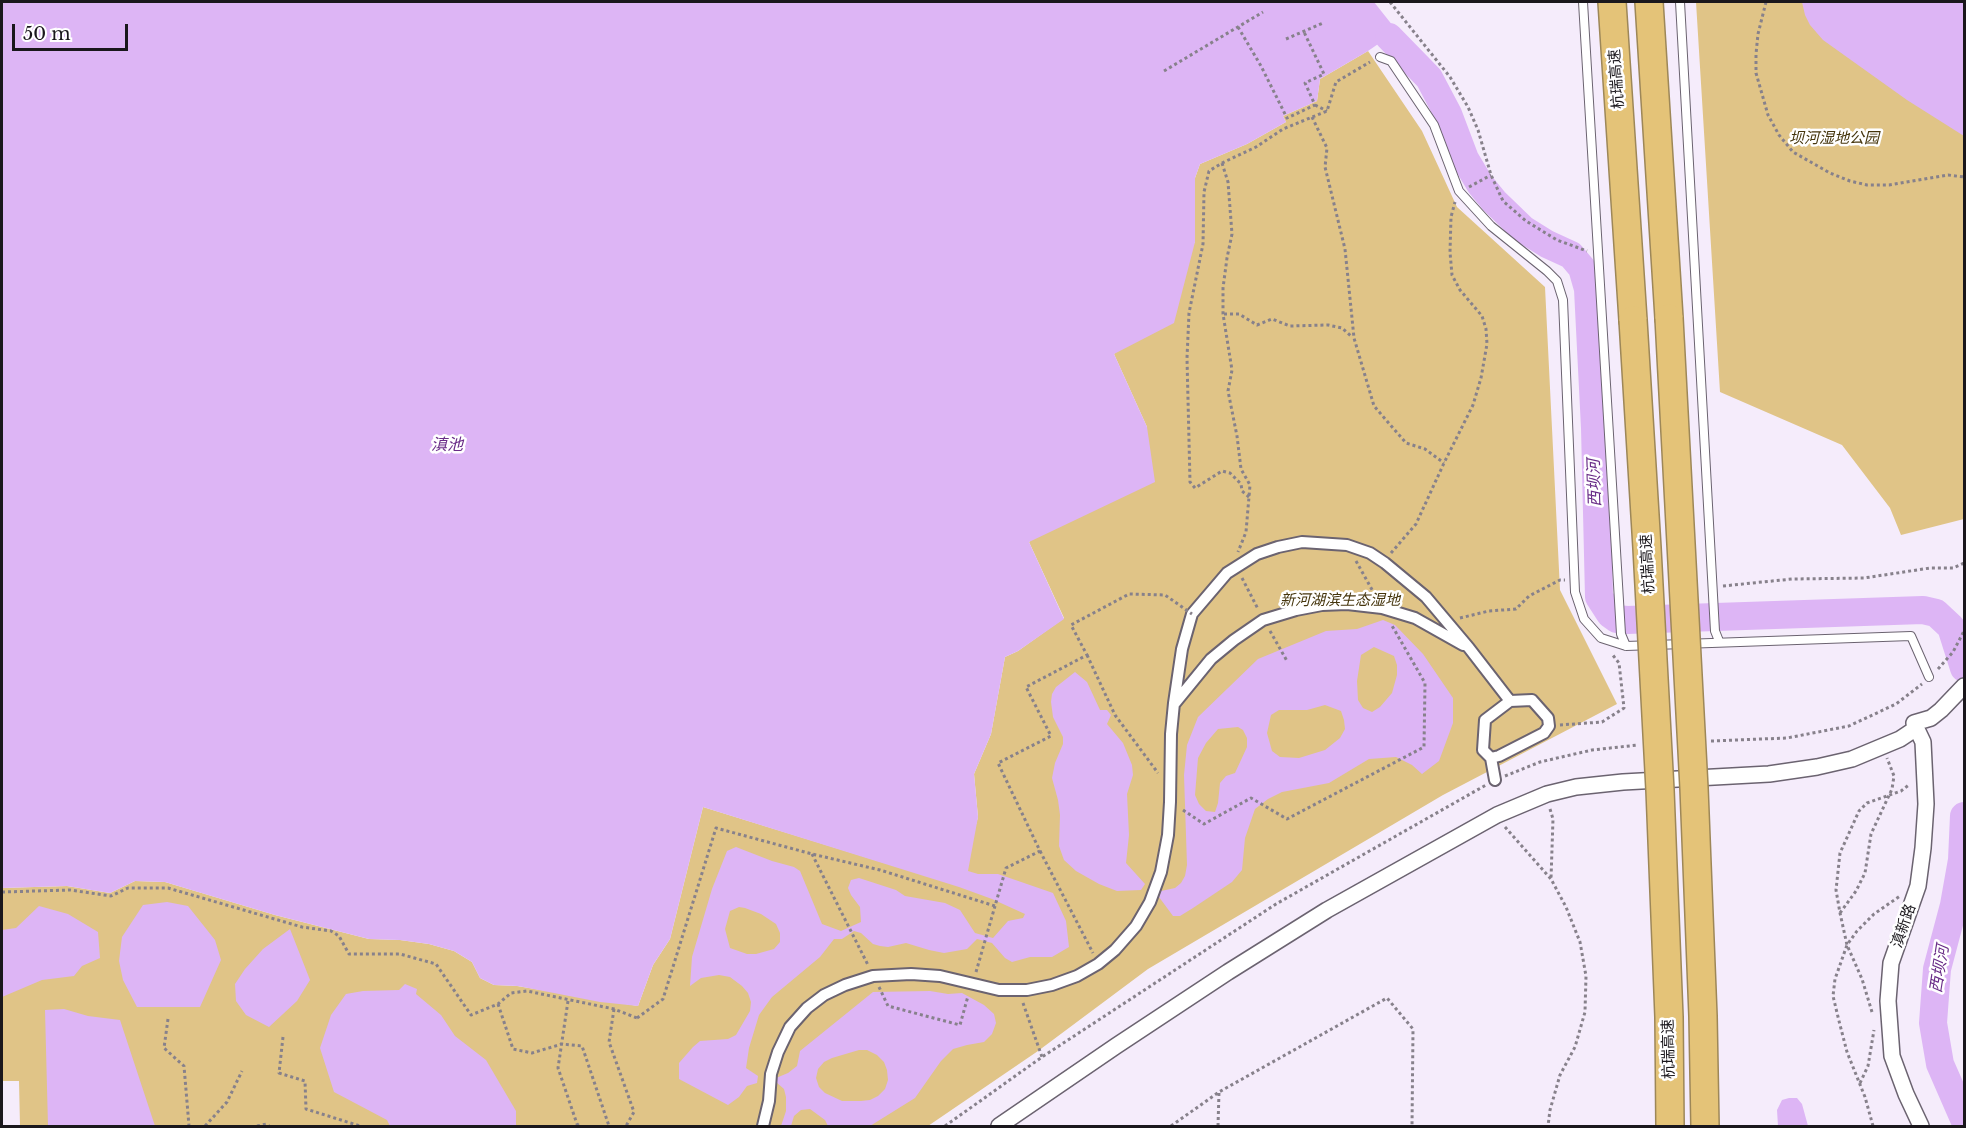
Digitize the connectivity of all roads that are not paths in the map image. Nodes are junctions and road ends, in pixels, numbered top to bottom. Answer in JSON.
{"nodes":[{"id":1,"x":1583,"y":2,"type":"edge"},
{"id":2,"x":1612,"y":2,"type":"edge"},
{"id":3,"x":1649,"y":2,"type":"edge"},
{"id":4,"x":1680,"y":2,"type":"edge"},
{"id":5,"x":1380,"y":57,"type":"road end"},
{"id":6,"x":1719,"y":641,"type":"junction"},
{"id":7,"x":1626,"y":646,"type":"junction"},
{"id":8,"x":1469,"y":648,"type":"junction"},
{"id":9,"x":1929,"y":677,"type":"dead end"},
{"id":10,"x":1965,"y":686,"type":"edge"},
{"id":11,"x":1510,"y":701,"type":"junction"},
{"id":12,"x":1174,"y":703,"type":"junction"},
{"id":13,"x":1914,"y":723,"type":"junction"},
{"id":14,"x":1491,"y":758,"type":"junction"},
{"id":15,"x":1495,"y":780,"type":"dead end"},
{"id":16,"x":763,"y":1126,"type":"edge"},
{"id":17,"x":999,"y":1126,"type":"edge"},
{"id":18,"x":1670,"y":1126,"type":"edge"},
{"id":19,"x":1705,"y":1126,"type":"edge"},
{"id":20,"x":1921,"y":1126,"type":"edge"}],
"edges":[{"from":1,"to":7,"type":"lane"},
{"from":2,"to":18,"type":"highway","name":"杭瑞高速","bridge":true},
{"from":3,"to":19,"type":"highway","bridge":true},
{"from":4,"to":6,"type":"lane"},
{"from":5,"to":7,"type":"lane"},
{"from":6,"to":7,"type":"lane"},
{"from":6,"to":9,"type":"lane"},
{"from":8,"to":11,"type":"street"},
{"from":8,"to":12,"type":"street"},
{"from":8,"to":12,"type":"street"},
{"from":10,"to":13,"type":"street"},
{"from":11,"to":14,"type":"street"},
{"from":11,"to":14,"type":"street"},
{"from":12,"to":16,"type":"street"},
{"from":13,"to":17,"type":"street"},
{"from":13,"to":20,"type":"street","name":"滇新路"},
{"from":14,"to":15,"type":"street"}]}
